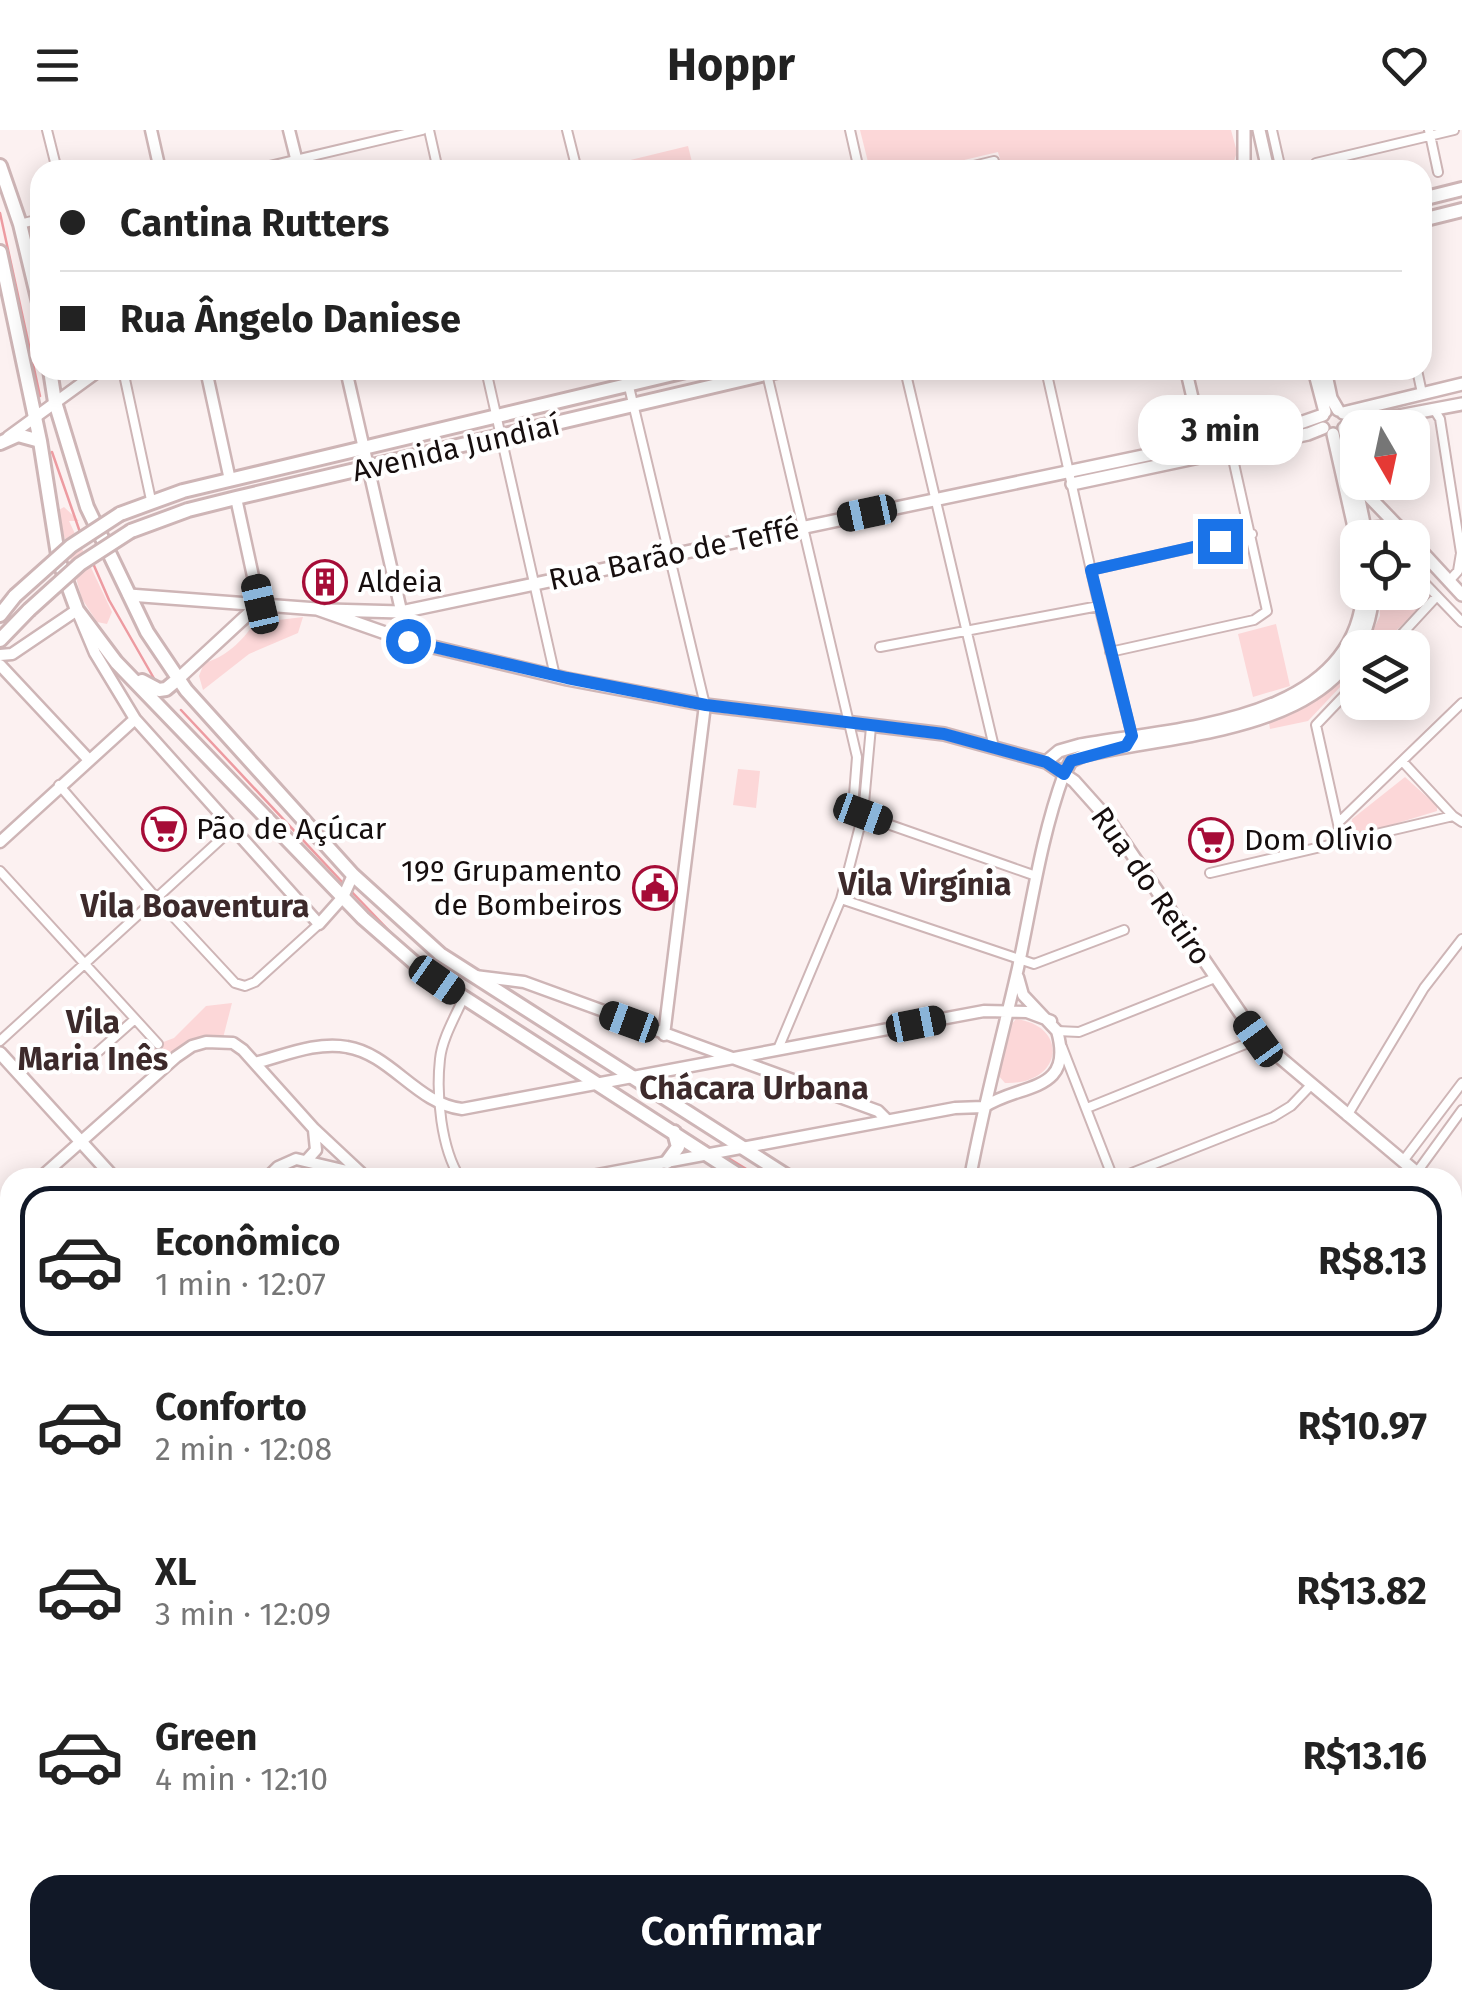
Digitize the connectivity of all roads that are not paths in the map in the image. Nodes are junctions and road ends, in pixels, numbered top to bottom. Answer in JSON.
{"nodes":[{"id":1,"x":47,"y":130,"type":"edge"},
{"id":2,"x":151,"y":130,"type":"edge"},
{"id":3,"x":290,"y":130,"type":"edge"},
{"id":4,"x":426,"y":130,"type":"edge"},
{"id":5,"x":568,"y":130,"type":"edge"},
{"id":6,"x":850,"y":130,"type":"edge"},
{"id":7,"x":1244,"y":130,"type":"edge"},
{"id":8,"x":1259,"y":130,"type":"edge"},
{"id":9,"x":1272,"y":130,"type":"edge"},
{"id":10,"x":1454,"y":130,"type":"edge"},
{"id":11,"x":1430,"y":133,"type":"edge"},
{"id":12,"x":54,"y":160,"type":"edge"},
{"id":13,"x":158,"y":160,"type":"edge"},
{"id":14,"x":297,"y":160,"type":"edge"},
{"id":15,"x":316,"y":160,"type":"edge"},
{"id":16,"x":435,"y":160,"type":"edge"},
{"id":17,"x":575,"y":160,"type":"edge"},
{"id":18,"x":857,"y":160,"type":"edge"},
{"id":19,"x":1245,"y":160,"type":"edge"},
{"id":20,"x":1266,"y":160,"type":"edge"},
{"id":21,"x":1279,"y":160,"type":"edge"},
{"id":22,"x":1327,"y":160,"type":"edge"},
{"id":23,"x":0,"y":166,"type":"edge"},
{"id":24,"x":1438,"y":172,"type":"dead end"},
{"id":25,"x":1462,"y":190,"type":"edge"},
{"id":26,"x":1432,"y":197,"type":"edge"},
{"id":27,"x":1462,"y":210,"type":"edge"},
{"id":28,"x":1432,"y":218,"type":"edge"},
{"id":29,"x":30,"y":222,"type":"edge"},
{"id":30,"x":20,"y":224,"type":"junction"},
{"id":31,"x":0,"y":252,"type":"edge"},
{"id":32,"x":30,"y":266,"type":"edge"},
{"id":33,"x":52,"y":380,"type":"edge"},
{"id":34,"x":86,"y":380,"type":"edge"},
{"id":35,"x":125,"y":380,"type":"edge"},
{"id":36,"x":208,"y":380,"type":"edge"},
{"id":37,"x":348,"y":380,"type":"edge"},
{"id":38,"x":489,"y":380,"type":"edge"},
{"id":39,"x":617,"y":380,"type":"edge"},
{"id":40,"x":628,"y":380,"type":"edge"},
{"id":41,"x":734,"y":380,"type":"edge"},
{"id":42,"x":768,"y":380,"type":"edge"},
{"id":43,"x":907,"y":380,"type":"edge"},
{"id":44,"x":1049,"y":380,"type":"edge"},
{"id":45,"x":1188,"y":380,"type":"edge"},
{"id":46,"x":1318,"y":380,"type":"edge"},
{"id":47,"x":1327,"y":380,"type":"edge"},
{"id":48,"x":1419,"y":380,"type":"edge"},
{"id":49,"x":1462,"y":384,"type":"edge"},
{"id":50,"x":1422,"y":393,"type":"junction"},
{"id":51,"x":56,"y":402,"type":"junction"},
{"id":52,"x":1462,"y":404,"type":"edge"},
{"id":53,"x":634,"y":405,"type":"junction"},
{"id":54,"x":1435,"y":411,"type":"junction"},
{"id":55,"x":498,"y":416,"type":"junction"},
{"id":56,"x":1334,"y":421,"type":"junction"},
{"id":57,"x":37,"y":429,"type":"junction"},
{"id":58,"x":502,"y":436,"type":"junction"},
{"id":59,"x":1340,"y":438,"type":"edge"},
{"id":60,"x":0,"y":443,"type":"edge"},
{"id":61,"x":68,"y":444,"type":"junction"},
{"id":62,"x":365,"y":448,"type":"junction"},
{"id":63,"x":1204,"y":449,"type":"junction"},
{"id":64,"x":1231,"y":450,"type":"junction"},
{"id":65,"x":1094,"y":466,"type":"junction"},
{"id":66,"x":370,"y":469,"type":"junction"},
{"id":67,"x":1075,"y":479,"type":"junction"},
{"id":68,"x":230,"y":480,"type":"junction"},
{"id":69,"x":236,"y":498,"type":"junction"},
{"id":70,"x":933,"y":498,"type":"junction"},
{"id":71,"x":151,"y":500,"type":"junction"},
{"id":72,"x":1373,"y":500,"type":"edge"},
{"id":73,"x":1353,"y":520,"type":"edge"},
{"id":74,"x":1392,"y":520,"type":"edge"},
{"id":75,"x":801,"y":527,"type":"junction"},
{"id":76,"x":1252,"y":534,"type":"junction"},
{"id":77,"x":669,"y":556,"type":"junction"},
{"id":78,"x":1430,"y":560,"type":"edge"},
{"id":79,"x":1091,"y":570,"type":"junction"},
{"id":80,"x":1449,"y":581,"type":"junction"},
{"id":81,"x":536,"y":583,"type":"junction"},
{"id":82,"x":1430,"y":588,"type":"edge"},
{"id":83,"x":129,"y":595,"type":"junction"},
{"id":84,"x":1462,"y":595,"type":"edge"},
{"id":85,"x":1438,"y":596,"type":"junction"},
{"id":86,"x":236,"y":602,"type":"junction"},
{"id":87,"x":260,"y":604,"type":"junction"},
{"id":88,"x":6,"y":605,"type":"edge"},
{"id":89,"x":1099,"y":606,"type":"junction"},
{"id":90,"x":286,"y":608,"type":"junction"},
{"id":91,"x":317,"y":609,"type":"junction"},
{"id":92,"x":77,"y":610,"type":"junction"},
{"id":93,"x":1359,"y":610,"type":"edge"},
{"id":94,"x":1370,"y":610,"type":"edge"},
{"id":95,"x":401,"y":612,"type":"junction"},
{"id":96,"x":1462,"y":622,"type":"edge"},
{"id":97,"x":241,"y":624,"type":"junction"},
{"id":98,"x":966,"y":630,"type":"junction"},
{"id":99,"x":1406,"y":630,"type":"edge"},
{"id":100,"x":0,"y":640,"type":"edge"},
{"id":101,"x":408,"y":641,"type":"junction"},
{"id":102,"x":880,"y":646,"type":"dead end"},
{"id":103,"x":1110,"y":652,"type":"junction"},
{"id":104,"x":0,"y":655,"type":"edge"},
{"id":105,"x":116,"y":662,"type":"junction"},
{"id":106,"x":0,"y":665,"type":"edge"},
{"id":107,"x":555,"y":676,"type":"junction"},
{"id":108,"x":178,"y":679,"type":"junction"},
{"id":109,"x":1340,"y":700,"type":"edge"},
{"id":110,"x":1462,"y":703,"type":"edge"},
{"id":111,"x":706,"y":705,"type":"junction"},
{"id":112,"x":134,"y":719,"type":"junction"},
{"id":113,"x":848,"y":724,"type":"junction"},
{"id":114,"x":870,"y":726,"type":"junction"},
{"id":115,"x":1129,"y":741,"type":"junction"},
{"id":116,"x":994,"y":746,"type":"junction"},
{"id":117,"x":89,"y":760,"type":"junction"},
{"id":118,"x":1046,"y":762,"type":"junction"},
{"id":119,"x":1403,"y":762,"type":"junction"},
{"id":120,"x":1064,"y":774,"type":"junction"},
{"id":121,"x":59,"y":785,"type":"junction"},
{"id":122,"x":863,"y":814,"type":"junction"},
{"id":123,"x":1453,"y":816,"type":"junction"},
{"id":124,"x":1462,"y":822,"type":"edge"},
{"id":125,"x":1338,"y":823,"type":"junction"},
{"id":126,"x":232,"y":829,"type":"junction"},
{"id":127,"x":0,"y":842,"type":"edge"},
{"id":128,"x":1342,"y":842,"type":"junction"},
{"id":129,"x":0,"y":871,"type":"edge"},
{"id":130,"x":1210,"y":873,"type":"dead end"},
{"id":131,"x":1036,"y":876,"type":"junction"},
{"id":132,"x":347,"y":888,"type":"junction"},
{"id":133,"x":157,"y":898,"type":"junction"},
{"id":134,"x":841,"y":899,"type":"junction"},
{"id":135,"x":319,"y":924,"type":"junction"},
{"id":136,"x":1124,"y":930,"type":"dead end"},
{"id":137,"x":1462,"y":939,"type":"edge"},
{"id":138,"x":1020,"y":960,"type":"junction"},
{"id":139,"x":85,"y":964,"type":"junction"},
{"id":140,"x":1017,"y":973,"type":"junction"},
{"id":141,"x":474,"y":976,"type":"junction"},
{"id":142,"x":1214,"y":978,"type":"junction"},
{"id":143,"x":524,"y":982,"type":"junction"},
{"id":144,"x":463,"y":999,"type":"junction"},
{"id":145,"x":512,"y":1000,"type":"junction"},
{"id":146,"x":1006,"y":1013,"type":"junction"},
{"id":147,"x":135,"y":1020,"type":"junction"},
{"id":148,"x":664,"y":1035,"type":"junction"},
{"id":149,"x":1057,"y":1037,"type":"junction"},
{"id":150,"x":1258,"y":1039,"type":"junction"},
{"id":151,"x":0,"y":1041,"type":"edge"},
{"id":152,"x":158,"y":1044,"type":"dead end"},
{"id":153,"x":778,"y":1049,"type":"junction"},
{"id":154,"x":0,"y":1053,"type":"edge"},
{"id":155,"x":736,"y":1057,"type":"junction"},
{"id":156,"x":255,"y":1063,"type":"junction"},
{"id":157,"x":82,"y":1066,"type":"dead end"},
{"id":158,"x":1054,"y":1073,"type":"junction"},
{"id":159,"x":992,"y":1074,"type":"junction"},
{"id":160,"x":633,"y":1076,"type":"junction"},
{"id":161,"x":1074,"y":1077,"type":"junction"},
{"id":162,"x":596,"y":1083,"type":"junction"},
{"id":163,"x":1312,"y":1084,"type":"junction"},
{"id":164,"x":1461,"y":1086,"type":"edge"},
{"id":165,"x":1010,"y":1093,"type":"junction"},
{"id":166,"x":442,"y":1107,"type":"junction"},
{"id":167,"x":983,"y":1107,"type":"junction"},
{"id":168,"x":1087,"y":1108,"type":"junction"},
{"id":169,"x":1462,"y":1110,"type":"edge"},
{"id":170,"x":1347,"y":1116,"type":"junction"},
{"id":171,"x":887,"y":1120,"type":"junction"},
{"id":172,"x":314,"y":1128,"type":"junction"},
{"id":173,"x":674,"y":1132,"type":"junction"},
{"id":174,"x":81,"y":1140,"type":"junction"},
{"id":175,"x":741,"y":1147,"type":"junction"},
{"id":176,"x":712,"y":1152,"type":"junction"},
{"id":177,"x":306,"y":1161,"type":"junction"},
{"id":178,"x":1403,"y":1161,"type":"junction"},
{"id":179,"x":668,"y":1162,"type":"junction"},
{"id":180,"x":51,"y":1168,"type":"edge"},
{"id":181,"x":105,"y":1168,"type":"edge"},
{"id":182,"x":279,"y":1168,"type":"edge"},
{"id":183,"x":338,"y":1168,"type":"edge"},
{"id":184,"x":356,"y":1168,"type":"edge"},
{"id":185,"x":454,"y":1168,"type":"edge"},
{"id":186,"x":638,"y":1168,"type":"edge"},
{"id":187,"x":732,"y":1168,"type":"edge"},
{"id":188,"x":774,"y":1168,"type":"edge"},
{"id":189,"x":972,"y":1168,"type":"edge"},
{"id":190,"x":1112,"y":1168,"type":"edge"},
{"id":191,"x":1142,"y":1168,"type":"edge"},
{"id":192,"x":1412,"y":1168,"type":"edge"},
{"id":193,"x":1425,"y":1168,"type":"edge"}],
"edges":[{"from":1,"to":12,"type":"street"},
{"from":2,"to":13,"type":"street"},
{"from":3,"to":14,"type":"street"},
{"from":4,"to":15,"type":"street"},
{"from":4,"to":16,"type":"street"},
{"from":5,"to":17,"type":"street"},
{"from":6,"to":18,"type":"street"},
{"from":7,"to":19,"type":"main road"},
{"from":8,"to":20,"type":"main road"},
{"from":9,"to":21,"type":"street"},
{"from":10,"to":11,"type":"street"},
{"from":11,"to":22,"type":"street"},
{"from":11,"to":24,"type":"street"},
{"from":23,"to":30,"type":"main road"},
{"from":25,"to":26,"type":"main road"},
{"from":27,"to":28,"type":"main road"},
{"from":29,"to":30,"type":"street"},
{"from":30,"to":32,"type":"main road"},
{"from":31,"to":57,"type":"main road"},
{"from":33,"to":51,"type":"main road"},
{"from":34,"to":51,"type":"street"},
{"from":35,"to":71,"type":"street"},
{"from":36,"to":68,"type":"street"},
{"from":37,"to":62,"type":"street"},
{"from":38,"to":55,"type":"street"},
{"from":39,"to":55,"type":"main road","name":"Avenida Jundiaí"},
{"from":40,"to":53,"type":"street"},
{"from":41,"to":53,"type":"main road","name":"Avenida Jundiaí"},
{"from":42,"to":75,"type":"street"},
{"from":43,"to":70,"type":"street"},
{"from":44,"to":67,"type":"street"},
{"from":45,"to":63,"type":"street"},
{"from":46,"to":56,"type":"main road"},
{"from":47,"to":56,"type":"main road"},
{"from":48,"to":50,"type":"street"},
{"from":49,"to":50,"type":"main road","name":"Rua Barão de Teffé"},
{"from":50,"to":54,"type":"main road"},
{"from":50,"to":56,"type":"main road","name":"Rua Barão de Teffé"},
{"from":51,"to":57,"type":"street"},
{"from":51,"to":61,"type":"main road"},
{"from":52,"to":54,"type":"main road","name":"Rua Barão de Teffé"},
{"from":53,"to":58,"type":"main road","name":"Avenida Jundiaí"},
{"from":53,"to":77,"type":"street"},
{"from":54,"to":56,"type":"main road","name":"Rua Barão de Teffé"},
{"from":54,"to":80,"type":"street"},
{"from":55,"to":58,"type":"street"},
{"from":55,"to":62,"type":"main road","name":"Avenida Jundiaí"},
{"from":56,"to":59,"type":"main road"},
{"from":56,"to":63,"type":"main road","name":"Rua Barão de Teffé"},
{"from":56,"to":64,"type":"main road","name":"Rua Barão de Teffé"},
{"from":56,"to":73,"type":"main road"},
{"from":57,"to":60,"type":"street"},
{"from":57,"to":60,"type":"main road"},
{"from":57,"to":61,"type":"main road"},
{"from":57,"to":92,"type":"main road"},
{"from":58,"to":66,"type":"main road","name":"Avenida Jundiaí"},
{"from":58,"to":81,"type":"street"},
{"from":61,"to":83,"type":"main road"},
{"from":62,"to":66,"type":"street"},
{"from":62,"to":68,"type":"main road","name":"Avenida Jundiaí"},
{"from":63,"to":64,"type":"main road","name":"Rua Barão de Teffé"},
{"from":63,"to":65,"type":"main road","name":"Rua Barão de Teffé"},
{"from":63,"to":67,"type":"main road","name":"Rua Barão de Teffé"},
{"from":64,"to":76,"type":"street"},
{"from":65,"to":67,"type":"main road","name":"Rua Barão de Teffé"},
{"from":65,"to":67,"type":"main road"},
{"from":66,"to":69,"type":"main road","name":"Avenida Jundiaí"},
{"from":66,"to":95,"type":"street"},
{"from":67,"to":70,"type":"main road","name":"Rua Barão de Teffé"},
{"from":67,"to":79,"type":"street"},
{"from":68,"to":71,"type":"main road","name":"Avenida Jundiaí"},
{"from":69,"to":87,"type":"street"},
{"from":69,"to":100,"type":"main road","name":"Avenida Jundiaí","bridge":true},
{"from":70,"to":75,"type":"main road","name":"Rua Barão de Teffé"},
{"from":70,"to":98,"type":"street"},
{"from":71,"to":88,"type":"main road","name":"Avenida Jundiaí","bridge":true},
{"from":72,"to":74,"type":"main road"},
{"from":75,"to":77,"type":"main road","name":"Rua Barão de Teffé"},
{"from":75,"to":113,"type":"street"},
{"from":76,"to":79,"type":"street"},
{"from":76,"to":103,"type":"street"},
{"from":77,"to":81,"type":"main road","name":"Rua Barão de Teffé"},
{"from":77,"to":111,"type":"street"},
{"from":78,"to":80,"type":"main road"},
{"from":79,"to":89,"type":"street"},
{"from":80,"to":84,"type":"main road"},
{"from":81,"to":95,"type":"main road","name":"Rua Barão de Teffé"},
{"from":81,"to":107,"type":"street"},
{"from":82,"to":85,"type":"street"},
{"from":83,"to":86,"type":"main road","name":"Rua do Retiro"},
{"from":83,"to":108,"type":"main road"},
{"from":85,"to":96,"type":"street"},
{"from":85,"to":99,"type":"street"},
{"from":86,"to":87,"type":"main road","name":"Rua do Retiro"},
{"from":86,"to":97,"type":"main road"},
{"from":87,"to":90,"type":"main road","name":"Rua do Retiro"},
{"from":87,"to":97,"type":"main road"},
{"from":89,"to":98,"type":"street"},
{"from":89,"to":103,"type":"street"},
{"from":90,"to":91,"type":"main road","name":"Rua do Retiro"},
{"from":90,"to":97,"type":"main road","name":"Rua do Retiro"},
{"from":91,"to":95,"type":"main road","name":"Rua Barão de Teffé"},
{"from":91,"to":101,"type":"main road","name":"Rua do Retiro"},
{"from":92,"to":104,"type":"street"},
{"from":92,"to":105,"type":"main road"},
{"from":92,"to":112,"type":"street"},
{"from":93,"to":115,"type":"main road"},
{"from":94,"to":115,"type":"main road"},
{"from":95,"to":101,"type":"street"},
{"from":97,"to":108,"type":"main road"},
{"from":98,"to":102,"type":"street"},
{"from":98,"to":116,"type":"street"},
{"from":101,"to":107,"type":"main road","name":"Rua do Retiro"},
{"from":103,"to":115,"type":"street"},
{"from":105,"to":108,"type":"main road"},
{"from":105,"to":132,"type":"main road"},
{"from":106,"to":117,"type":"street"},
{"from":107,"to":111,"type":"main road","name":"Rua do Retiro"},
{"from":108,"to":132,"type":"main road"},
{"from":109,"to":125,"type":"street"},
{"from":110,"to":119,"type":"street"},
{"from":111,"to":113,"type":"main road","name":"Rua do Retiro"},
{"from":111,"to":148,"type":"street"},
{"from":112,"to":117,"type":"street"},
{"from":112,"to":126,"type":"street"},
{"from":113,"to":114,"type":"main road","name":"Rua do Retiro"},
{"from":113,"to":122,"type":"street"},
{"from":114,"to":116,"type":"main road","name":"Rua do Retiro"},
{"from":114,"to":122,"type":"street"},
{"from":115,"to":118,"type":"main road"},
{"from":115,"to":120,"type":"main road"},
{"from":116,"to":118,"type":"main road","name":"Rua do Retiro"},
{"from":117,"to":121,"type":"street"},
{"from":118,"to":120,"type":"main road","name":"Rua do Retiro"},
{"from":119,"to":123,"type":"street"},
{"from":119,"to":125,"type":"street"},
{"from":120,"to":131,"type":"street"},
{"from":120,"to":142,"type":"main road","name":"Rua do Retiro"},
{"from":121,"to":127,"type":"street"},
{"from":121,"to":133,"type":"street"},
{"from":122,"to":131,"type":"street"},
{"from":122,"to":134,"type":"street"},
{"from":123,"to":124,"type":"street"},
{"from":123,"to":128,"type":"street"},
{"from":125,"to":128,"type":"street"},
{"from":126,"to":133,"type":"street"},
{"from":126,"to":135,"type":"street"},
{"from":128,"to":130,"type":"street"},
{"from":129,"to":139,"type":"street"},
{"from":131,"to":138,"type":"street"},
{"from":132,"to":135,"type":"street"},
{"from":132,"to":141,"type":"main road"},
{"from":132,"to":144,"type":"main road"},
{"from":133,"to":135,"type":"street"},
{"from":133,"to":139,"type":"street"},
{"from":134,"to":138,"type":"street"},
{"from":134,"to":153,"type":"street"},
{"from":136,"to":138,"type":"street"},
{"from":137,"to":170,"type":"street"},
{"from":138,"to":140,"type":"street"},
{"from":139,"to":147,"type":"street"},
{"from":139,"to":151,"type":"street"},
{"from":140,"to":146,"type":"street"},
{"from":140,"to":149,"type":"street"},
{"from":141,"to":143,"type":"street"},
{"from":141,"to":145,"type":"main road"},
{"from":142,"to":149,"type":"street"},
{"from":142,"to":150,"type":"main road","name":"Rua do Retiro"},
{"from":143,"to":145,"type":"street"},
{"from":143,"to":148,"type":"street"},
{"from":144,"to":162,"type":"main road"},
{"from":144,"to":166,"type":"street"},
{"from":145,"to":160,"type":"main road"},
{"from":146,"to":149,"type":"street"},
{"from":146,"to":153,"type":"street"},
{"from":146,"to":159,"type":"street"},
{"from":147,"to":152,"type":"street"},
{"from":147,"to":157,"type":"street"},
{"from":148,"to":155,"type":"street"},
{"from":149,"to":158,"type":"street"},
{"from":149,"to":161,"type":"street"},
{"from":150,"to":163,"type":"main road","name":"Rua do Retiro"},
{"from":150,"to":168,"type":"street"},
{"from":153,"to":155,"type":"street"},
{"from":154,"to":174,"type":"main road"},
{"from":155,"to":160,"type":"street"},
{"from":155,"to":171,"type":"street"},
{"from":156,"to":166,"type":"street"},
{"from":156,"to":172,"type":"street"},
{"from":156,"to":174,"type":"street"},
{"from":158,"to":161,"type":"street"},
{"from":158,"to":165,"type":"street"},
{"from":159,"to":165,"type":"street"},
{"from":159,"to":167,"type":"street"},
{"from":160,"to":162,"type":"street"},
{"from":160,"to":175,"type":"main road"},
{"from":161,"to":168,"type":"street"},
{"from":162,"to":166,"type":"street"},
{"from":162,"to":173,"type":"main road"},
{"from":163,"to":170,"type":"main road","name":"Rua do Retiro"},
{"from":163,"to":191,"type":"street"},
{"from":164,"to":178,"type":"street"},
{"from":165,"to":167,"type":"street"},
{"from":166,"to":185,"type":"street"},
{"from":167,"to":171,"type":"street"},
{"from":167,"to":189,"type":"street"},
{"from":168,"to":190,"type":"street"},
{"from":169,"to":193,"type":"street"},
{"from":170,"to":178,"type":"main road","name":"Rua do Retiro"},
{"from":171,"to":175,"type":"street"},
{"from":172,"to":177,"type":"street"},
{"from":172,"to":184,"type":"street"},
{"from":173,"to":176,"type":"main road"},
{"from":173,"to":179,"type":"main road"},
{"from":174,"to":180,"type":"street"},
{"from":174,"to":181,"type":"main road"},
{"from":175,"to":176,"type":"street"},
{"from":175,"to":188,"type":"main road"},
{"from":176,"to":179,"type":"street"},
{"from":176,"to":187,"type":"main road"},
{"from":177,"to":182,"type":"street"},
{"from":177,"to":183,"type":"street"},
{"from":178,"to":192,"type":"main road","name":"Rua do Retiro"},
{"from":179,"to":186,"type":"street"}]}
